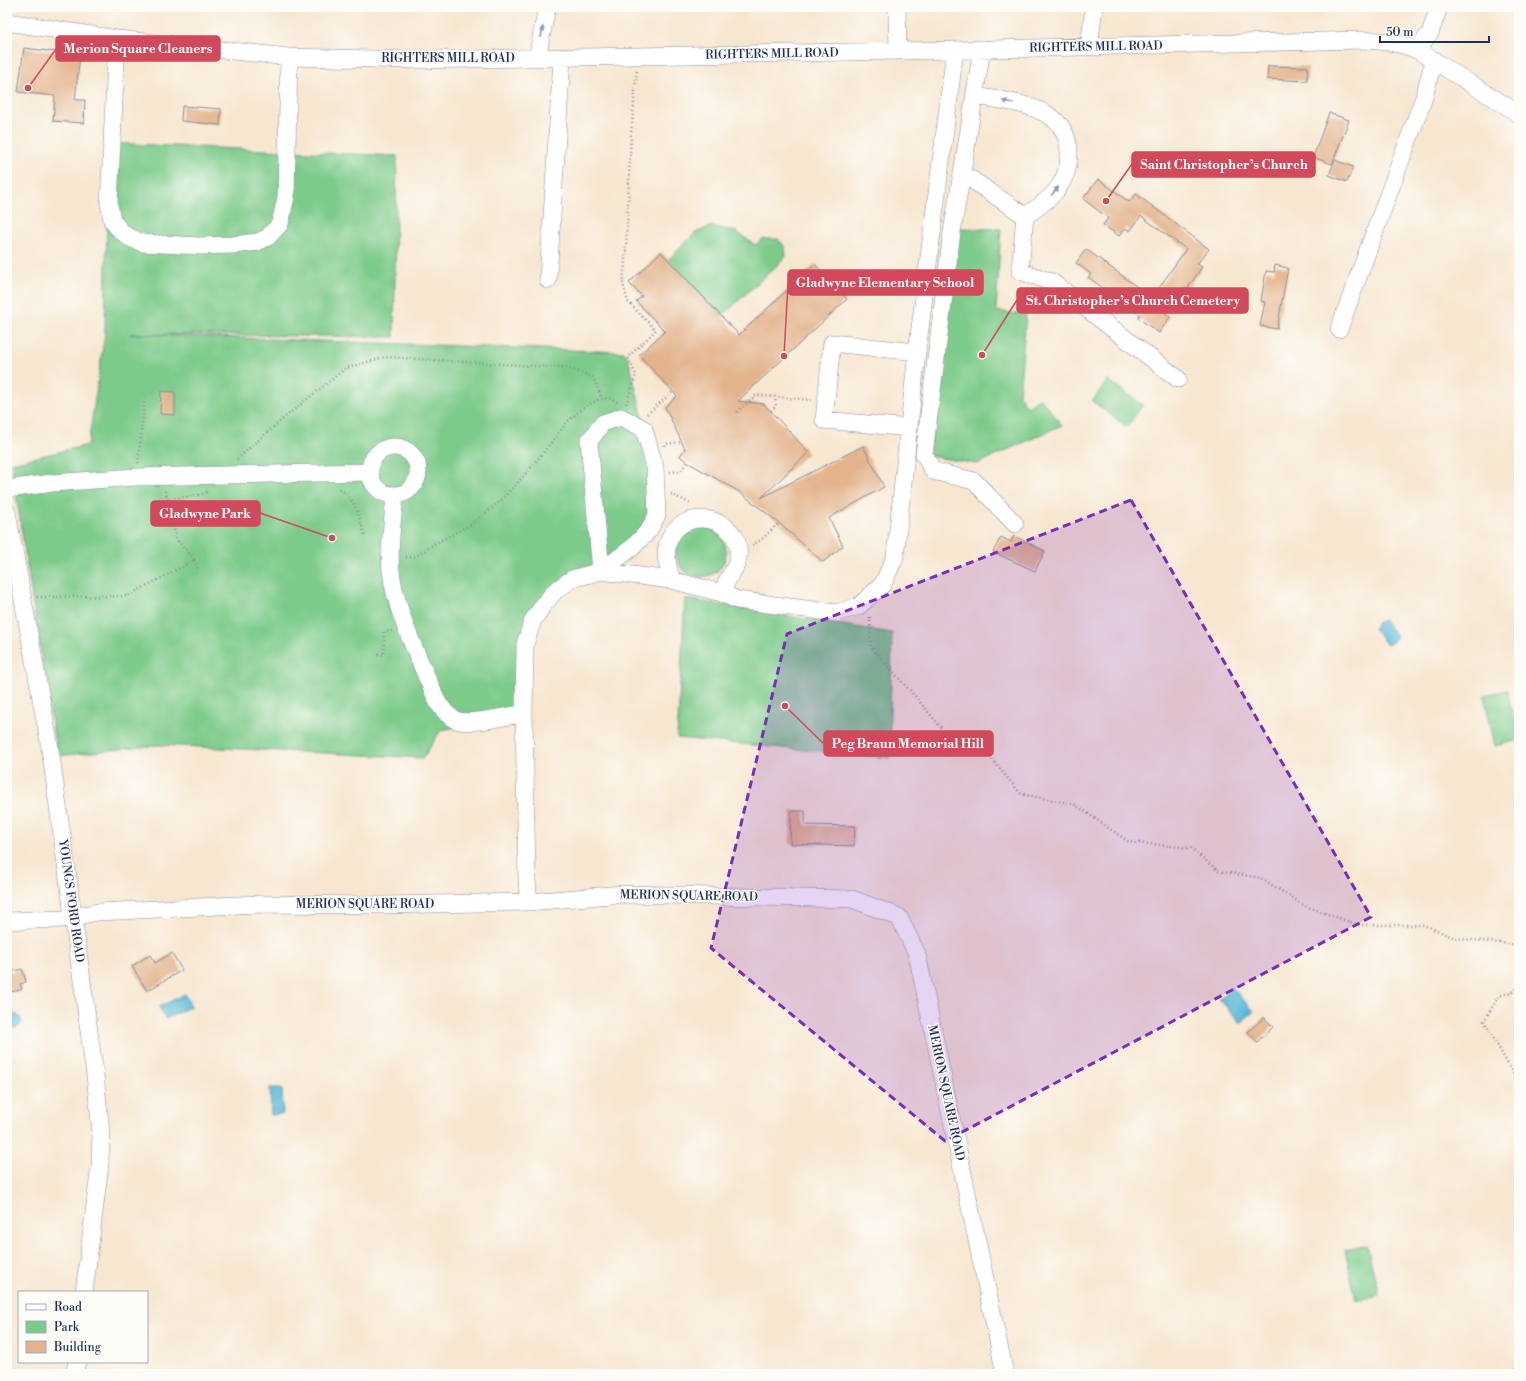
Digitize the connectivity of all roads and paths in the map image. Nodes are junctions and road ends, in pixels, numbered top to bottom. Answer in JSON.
{"nodes":[{"id":1,"x":547,"y":7,"type":"edge"},
{"id":2,"x":896,"y":7,"type":"edge"},
{"id":3,"x":1094,"y":7,"type":"edge"},
{"id":4,"x":1439,"y":7,"type":"edge"},
{"id":5,"x":7,"y":22,"type":"edge"},
{"id":6,"x":117,"y":39,"type":"junction"},
{"id":7,"x":1089,"y":47,"type":"junction"},
{"id":8,"x":982,"y":49,"type":"junction"},
{"id":9,"x":955,"y":50,"type":"junction"},
{"id":10,"x":1417,"y":50,"type":"junction"},
{"id":11,"x":898,"y":51,"type":"junction"},
{"id":12,"x":639,"y":56,"type":"junction"},
{"id":13,"x":289,"y":57,"type":"junction"},
{"id":14,"x":537,"y":58,"type":"junction"},
{"id":15,"x":562,"y":58,"type":"junction"},
{"id":16,"x":1434,"y":60,"type":"junction"},
{"id":17,"x":974,"y":96,"type":"junction"},
{"id":18,"x":1519,"y":114,"type":"edge"},
{"id":19,"x":962,"y":173,"type":"junction"},
{"id":20,"x":1025,"y":216,"type":"junction"},
{"id":21,"x":548,"y":280,"type":"dead end"},
{"id":22,"x":1339,"y":329,"type":"dead end"},
{"id":23,"x":917,"y":352,"type":"junction"},
{"id":24,"x":1178,"y":379,"type":"dead end"},
{"id":25,"x":673,"y":392,"type":"dead end"},
{"id":26,"x":145,"y":395,"type":"dead end"},
{"id":27,"x":775,"y":397,"type":"junction"},
{"id":28,"x":602,"y":399,"type":"junction"},
{"id":29,"x":826,"y":402,"type":"junction"},
{"id":30,"x":626,"y":405,"type":"junction"},
{"id":31,"x":632,"y":407,"type":"dead end"},
{"id":32,"x":642,"y":411,"type":"dead end"},
{"id":33,"x":771,"y":411,"type":"dead end"},
{"id":34,"x":738,"y":412,"type":"dead end"},
{"id":35,"x":646,"y":414,"type":"junction"},
{"id":36,"x":651,"y":418,"type":"dead end"},
{"id":37,"x":909,"y":428,"type":"junction"},
{"id":38,"x":663,"y":439,"type":"dead end"},
{"id":39,"x":665,"y":444,"type":"dead end"},
{"id":40,"x":369,"y":472,"type":"junction"},
{"id":41,"x":218,"y":476,"type":"junction"},
{"id":42,"x":136,"y":477,"type":"junction"},
{"id":43,"x":338,"y":488,"type":"dead end"},
{"id":44,"x":7,"y":489,"type":"edge"},
{"id":45,"x":667,"y":492,"type":"dead end"},
{"id":46,"x":395,"y":496,"type":"junction"},
{"id":47,"x":693,"y":504,"type":"dead end"},
{"id":48,"x":7,"y":512,"type":"edge"},
{"id":49,"x":779,"y":523,"type":"dead end"},
{"id":50,"x":1015,"y":524,"type":"dead end"},
{"id":51,"x":8,"y":529,"type":"edge"},
{"id":52,"x":365,"y":536,"type":"dead end"},
{"id":53,"x":750,"y":546,"type":"dead end"},
{"id":54,"x":11,"y":552,"type":"edge"},
{"id":55,"x":390,"y":554,"type":"junction"},
{"id":56,"x":194,"y":560,"type":"junction"},
{"id":57,"x":198,"y":568,"type":"dead end"},
{"id":58,"x":601,"y":571,"type":"junction"},
{"id":59,"x":671,"y":580,"type":"junction"},
{"id":60,"x":722,"y":592,"type":"junction"},
{"id":61,"x":869,"y":597,"type":"junction"},
{"id":62,"x":23,"y":598,"type":"junction"},
{"id":63,"x":384,"y":632,"type":"dead end"},
{"id":64,"x":378,"y":654,"type":"dead end"},
{"id":65,"x":524,"y":714,"type":"junction"},
{"id":66,"x":529,"y":902,"type":"junction"},
{"id":67,"x":74,"y":917,"type":"junction"},
{"id":68,"x":7,"y":921,"type":"edge"},
{"id":69,"x":1519,"y":946,"type":"edge"},
{"id":70,"x":1519,"y":986,"type":"edge"},
{"id":71,"x":1519,"y":1084,"type":"edge"},
{"id":72,"x":84,"y":1291,"type":"edge"},
{"id":73,"x":77,"y":1363,"type":"edge"},
{"id":74,"x":74,"y":1374,"type":"edge"},
{"id":75,"x":1005,"y":1374,"type":"edge"}],
"edges":[{"from":14,"to":1,"type":"street","one_way":true},
{"from":2,"to":11,"type":"street"},
{"from":3,"to":7,"type":"street"},
{"from":4,"to":10,"type":"street"},
{"from":5,"to":6,"type":"street","name":"RIGHTERS MILL ROAD"},
{"from":6,"to":13,"type":"street","name":"RIGHTERS MILL ROAD"},
{"from":6,"to":13,"type":"street"},
{"from":7,"to":8,"type":"street","name":"RIGHTERS MILL ROAD"},
{"from":7,"to":10,"type":"street","name":"RIGHTERS MILL ROAD"},
{"from":8,"to":9,"type":"street","name":"RIGHTERS MILL ROAD"},
{"from":8,"to":17,"type":"street"},
{"from":9,"to":11,"type":"street","name":"RIGHTERS MILL ROAD"},
{"from":9,"to":23,"type":"street"},
{"from":10,"to":16,"type":"street","name":"RIGHTERS MILL ROAD"},
{"from":11,"to":12,"type":"street","name":"RIGHTERS MILL ROAD"},
{"from":12,"to":15,"type":"street","name":"RIGHTERS MILL ROAD"},
{"from":12,"to":30,"type":"path"},
{"from":13,"to":14,"type":"street","name":"RIGHTERS MILL ROAD"},
{"from":14,"to":15,"type":"street","name":"RIGHTERS MILL ROAD"},
{"from":15,"to":21,"type":"street"},
{"from":16,"to":18,"type":"street","name":"RIGHTERS MILL ROAD"},
{"from":16,"to":22,"type":"street"},
{"from":17,"to":19,"type":"street"},
{"from":20,"to":17,"type":"street","one_way":true},
{"from":19,"to":20,"type":"street"},
{"from":19,"to":50,"type":"street"},
{"from":20,"to":24,"type":"street"},
{"from":23,"to":29,"type":"street"},
{"from":23,"to":37,"type":"street"},
{"from":25,"to":35,"type":"path"},
{"from":26,"to":42,"type":"path"},
{"from":27,"to":29,"type":"path"},
{"from":27,"to":33,"type":"path"},
{"from":27,"to":34,"type":"path"},
{"from":28,"to":30,"type":"path"},
{"from":28,"to":41,"type":"path"},
{"from":28,"to":55,"type":"path"},
{"from":29,"to":37,"type":"street"},
{"from":30,"to":31,"type":"path"},
{"from":32,"to":35,"type":"path"},
{"from":35,"to":36,"type":"path"},
{"from":37,"to":61,"type":"street"},
{"from":38,"to":39,"type":"path"},
{"from":40,"to":41,"type":"street"},
{"from":40,"to":46,"type":"street"},
{"from":40,"to":46,"type":"street"},
{"from":41,"to":42,"type":"street"},
{"from":41,"to":56,"type":"path"},
{"from":42,"to":44,"type":"street"},
{"from":43,"to":52,"type":"path"},
{"from":45,"to":47,"type":"path"},
{"from":46,"to":55,"type":"street"},
{"from":48,"to":51,"type":"street","name":"YOUNGS FORD ROAD"},
{"from":49,"to":53,"type":"path"},
{"from":51,"to":54,"type":"street","name":"YOUNGS FORD ROAD"},
{"from":54,"to":62,"type":"street","name":"YOUNGS FORD ROAD"},
{"from":55,"to":65,"type":"street"},
{"from":56,"to":57,"type":"path"},
{"from":56,"to":62,"type":"path"},
{"from":58,"to":58,"type":"street"},
{"from":58,"to":59,"type":"street"},
{"from":58,"to":65,"type":"street"},
{"from":59,"to":60,"type":"street"},
{"from":59,"to":60,"type":"street"},
{"from":60,"to":61,"type":"street"},
{"from":61,"to":69,"type":"path"},
{"from":62,"to":67,"type":"street","name":"YOUNGS FORD ROAD"},
{"from":63,"to":64,"type":"path"},
{"from":65,"to":66,"type":"street"},
{"from":66,"to":67,"type":"street","name":"MERION SQUARE ROAD"},
{"from":66,"to":75,"type":"street","name":"MERION SQUARE ROAD"},
{"from":67,"to":68,"type":"street","name":"MERION SQUARE ROAD"},
{"from":67,"to":72,"type":"street","name":"YOUNGS FORD ROAD"},
{"from":70,"to":71,"type":"path"},
{"from":73,"to":74,"type":"street"}]}
